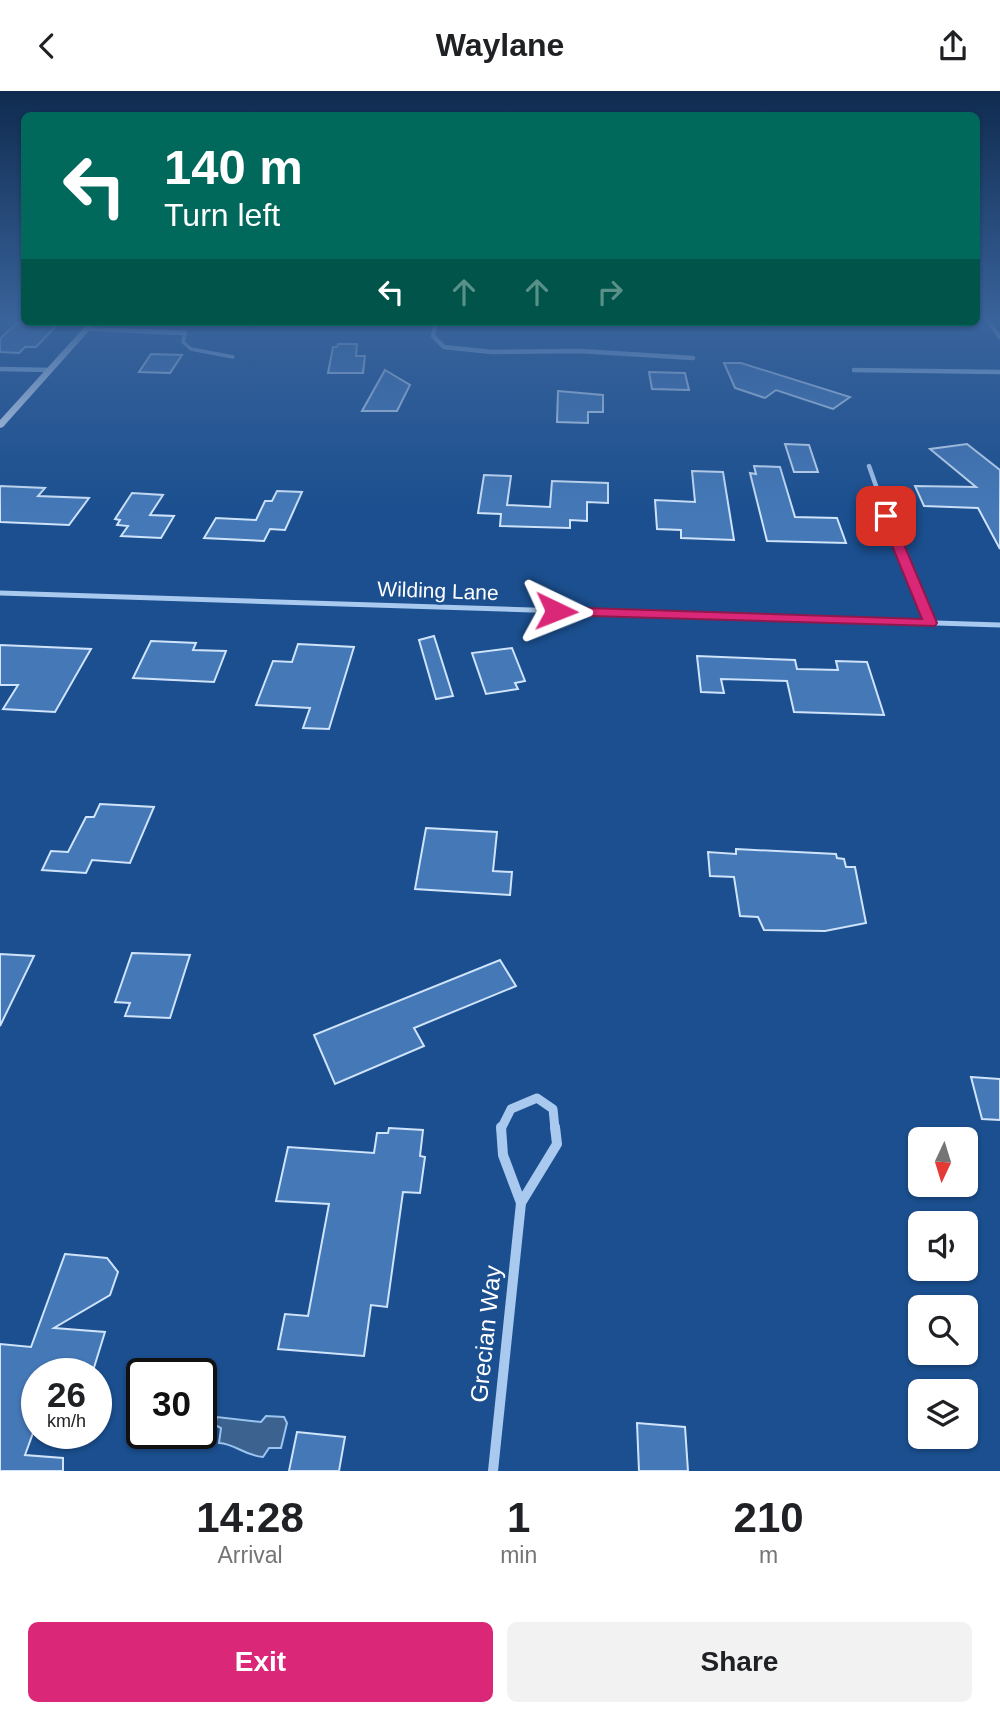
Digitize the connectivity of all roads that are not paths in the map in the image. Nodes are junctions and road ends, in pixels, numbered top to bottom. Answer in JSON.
{"nodes":[{"id":1,"x":37,"y":384,"type":"edge"},
{"id":2,"x":0,"y":425,"type":"edge"},
{"id":3,"x":869,"y":466,"type":"dead end"},
{"id":4,"x":0,"y":593,"type":"edge"},
{"id":5,"x":930,"y":623,"type":"junction"},
{"id":6,"x":1000,"y":625,"type":"edge"},
{"id":7,"x":521,"y":1203,"type":"junction"},
{"id":8,"x":492,"y":1471,"type":"edge"}],
"edges":[{"from":1,"to":2,"type":"street"},
{"from":3,"to":5,"type":"lane"},
{"from":4,"to":5,"type":"street","name":"Wilding Lane"},
{"from":5,"to":6,"type":"street","name":"Wilding Lane"},
{"from":7,"to":7,"type":"street","name":"Grecian Way"},
{"from":7,"to":8,"type":"street","name":"Grecian Way"}]}
